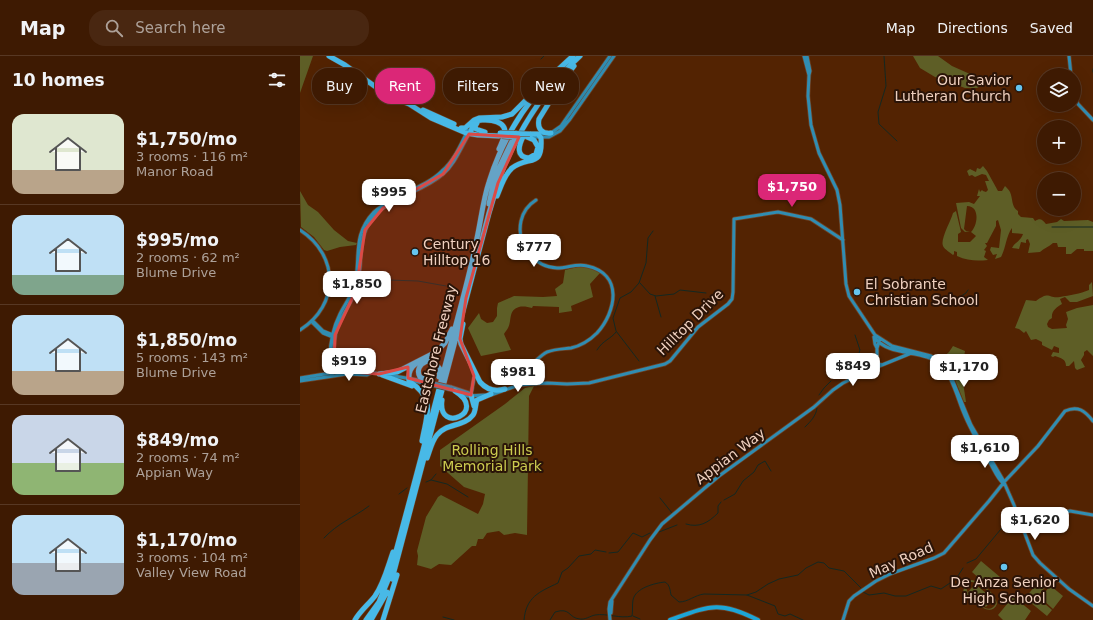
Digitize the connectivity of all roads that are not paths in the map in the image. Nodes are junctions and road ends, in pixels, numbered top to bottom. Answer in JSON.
{"nodes":[{"id":1,"x":329,"y":56,"type":"edge"},
{"id":2,"x":335,"y":56,"type":"edge"},
{"id":3,"x":573,"y":56,"type":"edge"},
{"id":4,"x":581,"y":56,"type":"edge"},
{"id":5,"x":610,"y":56,"type":"edge"},
{"id":6,"x":614,"y":56,"type":"edge"},
{"id":7,"x":806,"y":56,"type":"edge"},
{"id":8,"x":1069,"y":56,"type":"edge"},
{"id":9,"x":559,"y":68,"type":"edge"},
{"id":10,"x":1070,"y":68,"type":"edge"},
{"id":11,"x":522,"y":104,"type":"edge"},
{"id":12,"x":529,"y":104,"type":"edge"},
{"id":13,"x":1081,"y":107,"type":"edge"},
{"id":14,"x":533,"y":112,"type":"junction"},
{"id":15,"x":1093,"y":120,"type":"edge"},
{"id":16,"x":481,"y":121,"type":"junction"},
{"id":17,"x":470,"y":124,"type":"junction"},
{"id":18,"x":461,"y":128,"type":"junction"},
{"id":19,"x":469,"y":132,"type":"junction"},
{"id":20,"x":485,"y":132,"type":"junction"},
{"id":21,"x":551,"y":133,"type":"junction"},
{"id":22,"x":499,"y":135,"type":"junction"},
{"id":23,"x":514,"y":135,"type":"junction"},
{"id":24,"x":529,"y":135,"type":"junction"},
{"id":25,"x":539,"y":136,"type":"junction"},
{"id":26,"x":506,"y":150,"type":"junction"},
{"id":27,"x":492,"y":172,"type":"junction"},
{"id":28,"x":536,"y":200,"type":"dead end"},
{"id":29,"x":489,"y":213,"type":"junction"},
{"id":30,"x":300,"y":230,"type":"edge"},
{"id":31,"x":477,"y":240,"type":"junction"},
{"id":32,"x":843,"y":240,"type":"junction"},
{"id":33,"x":466,"y":298,"type":"junction"},
{"id":34,"x":459,"y":309,"type":"junction"},
{"id":35,"x":312,"y":322,"type":"junction"},
{"id":36,"x":300,"y":330,"type":"edge"},
{"id":37,"x":323,"y":334,"type":"junction"},
{"id":38,"x":334,"y":336,"type":"junction"},
{"id":39,"x":874,"y":336,"type":"junction"},
{"id":40,"x":879,"y":341,"type":"junction"},
{"id":41,"x":877,"y":347,"type":"junction"},
{"id":42,"x":886,"y":347,"type":"junction"},
{"id":43,"x":330,"y":350,"type":"junction"},
{"id":44,"x":901,"y":352,"type":"junction"},
{"id":45,"x":910,"y":352,"type":"junction"},
{"id":46,"x":901,"y":357,"type":"junction"},
{"id":47,"x":469,"y":361,"type":"junction"},
{"id":48,"x":418,"y":362,"type":"junction"},
{"id":49,"x":875,"y":363,"type":"junction"},
{"id":50,"x":533,"y":364,"type":"junction"},
{"id":51,"x":882,"y":365,"type":"junction"},
{"id":52,"x":333,"y":366,"type":"junction"},
{"id":53,"x":447,"y":371,"type":"junction"},
{"id":54,"x":868,"y":371,"type":"junction"},
{"id":55,"x":343,"y":372,"type":"junction"},
{"id":56,"x":371,"y":373,"type":"junction"},
{"id":57,"x":332,"y":374,"type":"junction"},
{"id":58,"x":379,"y":374,"type":"junction"},
{"id":59,"x":300,"y":378,"type":"edge"},
{"id":60,"x":408,"y":378,"type":"junction"},
{"id":61,"x":474,"y":378,"type":"joint"},
{"id":62,"x":529,"y":378,"type":"junction"},
{"id":63,"x":300,"y":381,"type":"edge"},
{"id":64,"x":432,"y":384,"type":"junction"},
{"id":65,"x":528,"y":384,"type":"junction"},
{"id":66,"x":536,"y":384,"type":"junction"},
{"id":67,"x":505,"y":389,"type":"junction"},
{"id":68,"x":453,"y":390,"type":"junction"},
{"id":69,"x":491,"y":394,"type":"junction"},
{"id":70,"x":471,"y":395,"type":"junction"},
{"id":71,"x":472,"y":416,"type":"junction"},
{"id":72,"x":428,"y":419,"type":"junction"},
{"id":73,"x":1093,"y":421,"type":"edge"},
{"id":74,"x":417,"y":483,"type":"junction"},
{"id":75,"x":1004,"y":484,"type":"junction"},
{"id":76,"x":1093,"y":515,"type":"edge"},
{"id":77,"x":1022,"y":524,"type":"junction"},
{"id":78,"x":401,"y":530,"type":"junction"},
{"id":79,"x":403,"y":538,"type":"junction"},
{"id":80,"x":1093,"y":606,"type":"edge"},
{"id":81,"x":349,"y":620,"type":"edge"},
{"id":82,"x":354,"y":620,"type":"edge"},
{"id":83,"x":368,"y":620,"type":"edge"},
{"id":84,"x":383,"y":620,"type":"edge"},
{"id":85,"x":611,"y":620,"type":"edge"},
{"id":86,"x":670,"y":620,"type":"edge"},
{"id":87,"x":758,"y":620,"type":"edge"},
{"id":88,"x":843,"y":620,"type":"edge"}],
"edges":[{"from":1,"to":19,"type":"highway"},
{"from":2,"to":18,"type":"highway"},
{"from":3,"to":9,"type":"highway","name":"Eastshore Freeway"},
{"from":4,"to":14,"type":"highway","name":"Eastshore Freeway"},
{"from":4,"to":21,"type":"highway"},
{"from":5,"to":21,"type":"street"},
{"from":6,"to":25,"type":"street"},
{"from":7,"to":32,"type":"street"},
{"from":8,"to":10,"type":"street"},
{"from":11,"to":17,"type":"highway"},
{"from":12,"to":27,"type":"highway","name":"Eastshore Freeway"},
{"from":13,"to":15,"type":"street"},
{"from":14,"to":24,"type":"highway"},
{"from":14,"to":29,"type":"highway","name":"Eastshore Freeway"},
{"from":16,"to":19,"type":"highway"},
{"from":16,"to":20,"type":"highway"},
{"from":16,"to":27,"type":"highway"},
{"from":17,"to":18,"type":"highway"},
{"from":17,"to":19,"type":"highway"},
{"from":18,"to":19,"type":"highway"},
{"from":19,"to":20,"type":"highway"},
{"from":19,"to":22,"type":"highway"},
{"from":19,"to":38,"type":"street"},
{"from":20,"to":22,"type":"highway"},
{"from":21,"to":25,"type":"street"},
{"from":22,"to":23,"type":"highway","bridge":true},
{"from":23,"to":24,"type":"highway","bridge":true},
{"from":23,"to":26,"type":"highway"},
{"from":24,"to":25,"type":"highway"},
{"from":25,"to":29,"type":"highway"},
{"from":26,"to":29,"type":"highway"},
{"from":26,"to":31,"type":"highway"},
{"from":27,"to":31,"type":"highway","name":"Eastshore Freeway"},
{"from":28,"to":50,"type":"street"},
{"from":29,"to":33,"type":"highway","name":"Eastshore Freeway"},
{"from":30,"to":35,"type":"street"},
{"from":31,"to":34,"type":"highway","name":"Eastshore Freeway"},
{"from":32,"to":39,"type":"street"},
{"from":32,"to":66,"type":"street","name":"Hilltop Drive"},
{"from":33,"to":47,"type":"highway"},
{"from":33,"to":53,"type":"highway","name":"Eastshore Freeway"},
{"from":34,"to":48,"type":"highway"},
{"from":34,"to":72,"type":"highway","name":"Eastshore Freeway"},
{"from":35,"to":36,"type":"street"},
{"from":35,"to":37,"type":"street"},
{"from":35,"to":38,"type":"street"},
{"from":37,"to":38,"type":"street"},
{"from":37,"to":43,"type":"street"},
{"from":38,"to":43,"type":"street"},
{"from":38,"to":52,"type":"street"},
{"from":39,"to":40,"type":"street"},
{"from":39,"to":41,"type":"street"},
{"from":40,"to":41,"type":"street"},
{"from":40,"to":42,"type":"street"},
{"from":40,"to":45,"type":"street"},
{"from":41,"to":42,"type":"street"},
{"from":41,"to":49,"type":"street"},
{"from":42,"to":44,"type":"street"},
{"from":43,"to":57,"type":"street"},
{"from":44,"to":45,"type":"street"},
{"from":44,"to":46,"type":"street"},
{"from":45,"to":46,"type":"street"},
{"from":45,"to":75,"type":"street"},
{"from":46,"to":51,"type":"street"},
{"from":47,"to":61,"type":"highway"},
{"from":47,"to":67,"type":"highway"},
{"from":48,"to":58,"type":"highway"},
{"from":48,"to":60,"type":"highway"},
{"from":49,"to":51,"type":"street"},
{"from":49,"to":54,"type":"street","name":"Appian Way"},
{"from":50,"to":62,"type":"street"},
{"from":50,"to":66,"type":"street"},
{"from":51,"to":54,"type":"street"},
{"from":52,"to":55,"type":"street"},
{"from":52,"to":57,"type":"street"},
{"from":53,"to":68,"type":"highway"},
{"from":53,"to":74,"type":"highway","name":"Eastshore Freeway"},
{"from":54,"to":85,"type":"street","name":"Appian Way"},
{"from":55,"to":56,"type":"street","name":"Hilltop Drive"},
{"from":55,"to":57,"type":"street","name":"Hilltop Drive"},
{"from":56,"to":57,"type":"street","name":"Hilltop Drive"},
{"from":56,"to":58,"type":"street","name":"Hilltop Drive"},
{"from":57,"to":59,"type":"street","name":"Hilltop Drive"},
{"from":57,"to":63,"type":"street","name":"Hilltop Drive"},
{"from":58,"to":60,"type":"street","name":"Hilltop Drive"},
{"from":58,"to":72,"type":"highway"},
{"from":60,"to":64,"type":"street","name":"Hilltop Drive"},
{"from":60,"to":72,"type":"highway"},
{"from":61,"to":70,"type":"street"},
{"from":62,"to":65,"type":"street"},
{"from":62,"to":66,"type":"street"},
{"from":64,"to":68,"type":"street","name":"Hilltop Drive","bridge":true},
{"from":64,"to":72,"type":"highway"},
{"from":65,"to":66,"type":"street","name":"Hilltop Drive"},
{"from":65,"to":67,"type":"street","name":"Hilltop Drive"},
{"from":67,"to":69,"type":"street","name":"Hilltop Drive"},
{"from":68,"to":70,"type":"street","name":"Hilltop Drive"},
{"from":69,"to":70,"type":"street","name":"Hilltop Drive"},
{"from":69,"to":71,"type":"highway"},
{"from":70,"to":71,"type":"highway"},
{"from":71,"to":74,"type":"highway"},
{"from":72,"to":78,"type":"highway","name":"Eastshore Freeway"},
{"from":73,"to":75,"type":"street","name":"May Road"},
{"from":74,"to":79,"type":"highway","name":"Eastshore Freeway"},
{"from":75,"to":77,"type":"street"},
{"from":75,"to":88,"type":"street","name":"May Road"},
{"from":76,"to":77,"type":"street"},
{"from":77,"to":80,"type":"street"},
{"from":78,"to":82,"type":"highway"},
{"from":78,"to":83,"type":"highway","name":"Eastshore Freeway"},
{"from":79,"to":83,"type":"highway","name":"Eastshore Freeway"},
{"from":79,"to":84,"type":"highway"},
{"from":81,"to":82,"type":"street"},
{"from":86,"to":87,"type":"main road"}]}
